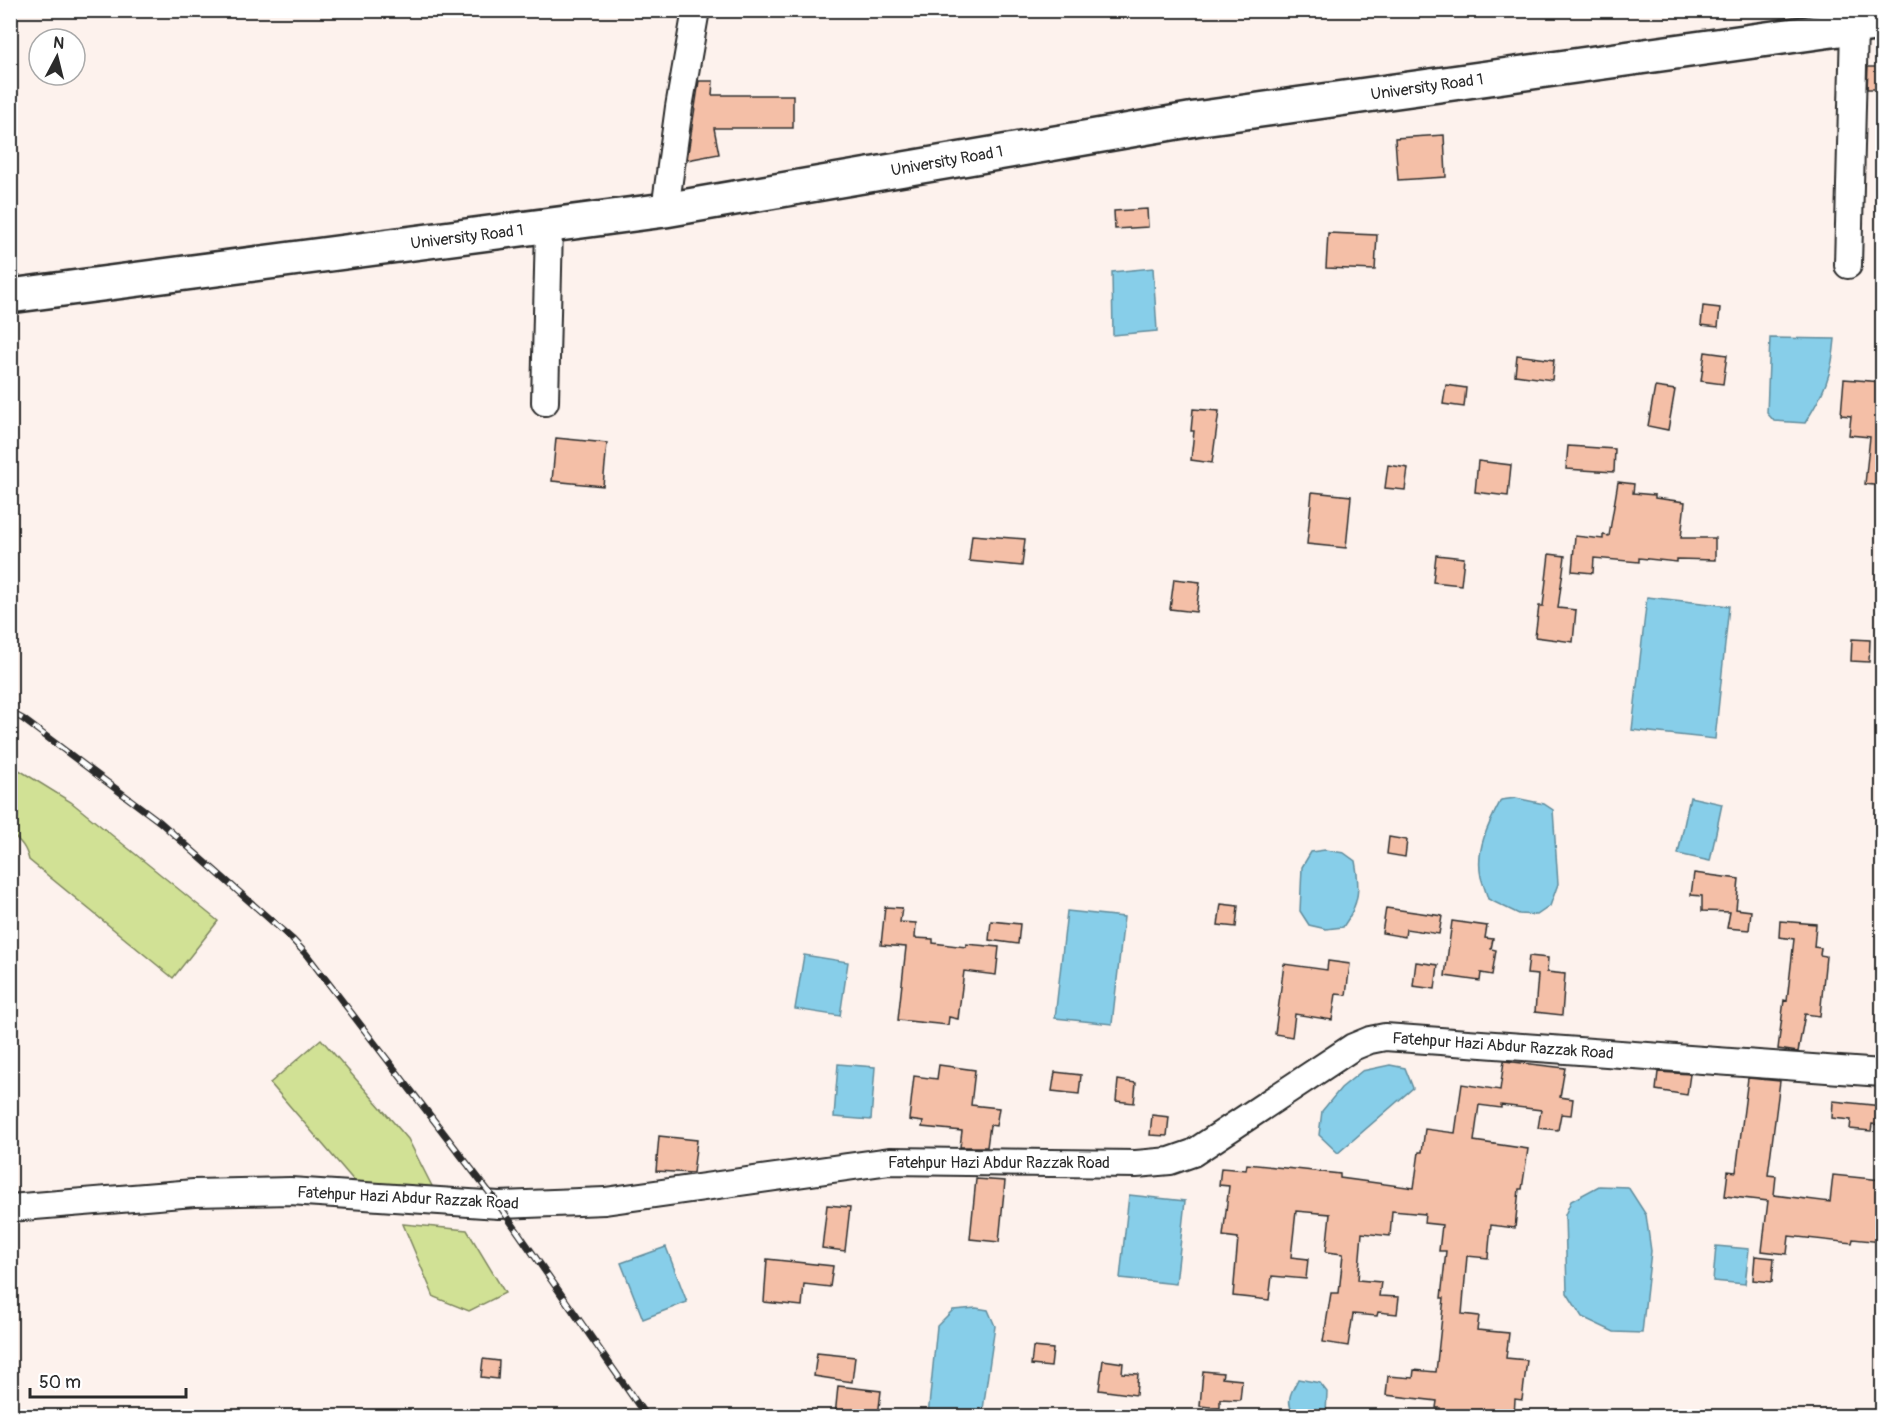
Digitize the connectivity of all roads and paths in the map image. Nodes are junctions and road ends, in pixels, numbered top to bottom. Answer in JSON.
{"nodes":[{"id":1,"x":696,"y":10,"type":"edge"},
{"id":2,"x":1868,"y":25,"type":"edge"},
{"id":3,"x":665,"y":210,"type":"junction"},
{"id":4,"x":549,"y":226,"type":"junction"},
{"id":5,"x":1848,"y":265,"type":"dead end"},
{"id":6,"x":10,"y":296,"type":"edge"},
{"id":7,"x":545,"y":402,"type":"dead end"},
{"id":8,"x":1882,"y":1073,"type":"edge"},
{"id":9,"x":10,"y":1208,"type":"edge"}],
"edges":[{"from":1,"to":3,"type":"street"},
{"from":2,"to":3,"type":"main road","name":"University Road 1"},
{"from":2,"to":5,"type":"street"},
{"from":3,"to":4,"type":"main road","name":"University Road 1"},
{"from":4,"to":6,"type":"main road","name":"University Road 1"},
{"from":4,"to":7,"type":"street"},
{"from":8,"to":9,"type":"street","name":"Fatehpur Hazi Abdur Razzak Road"}]}
